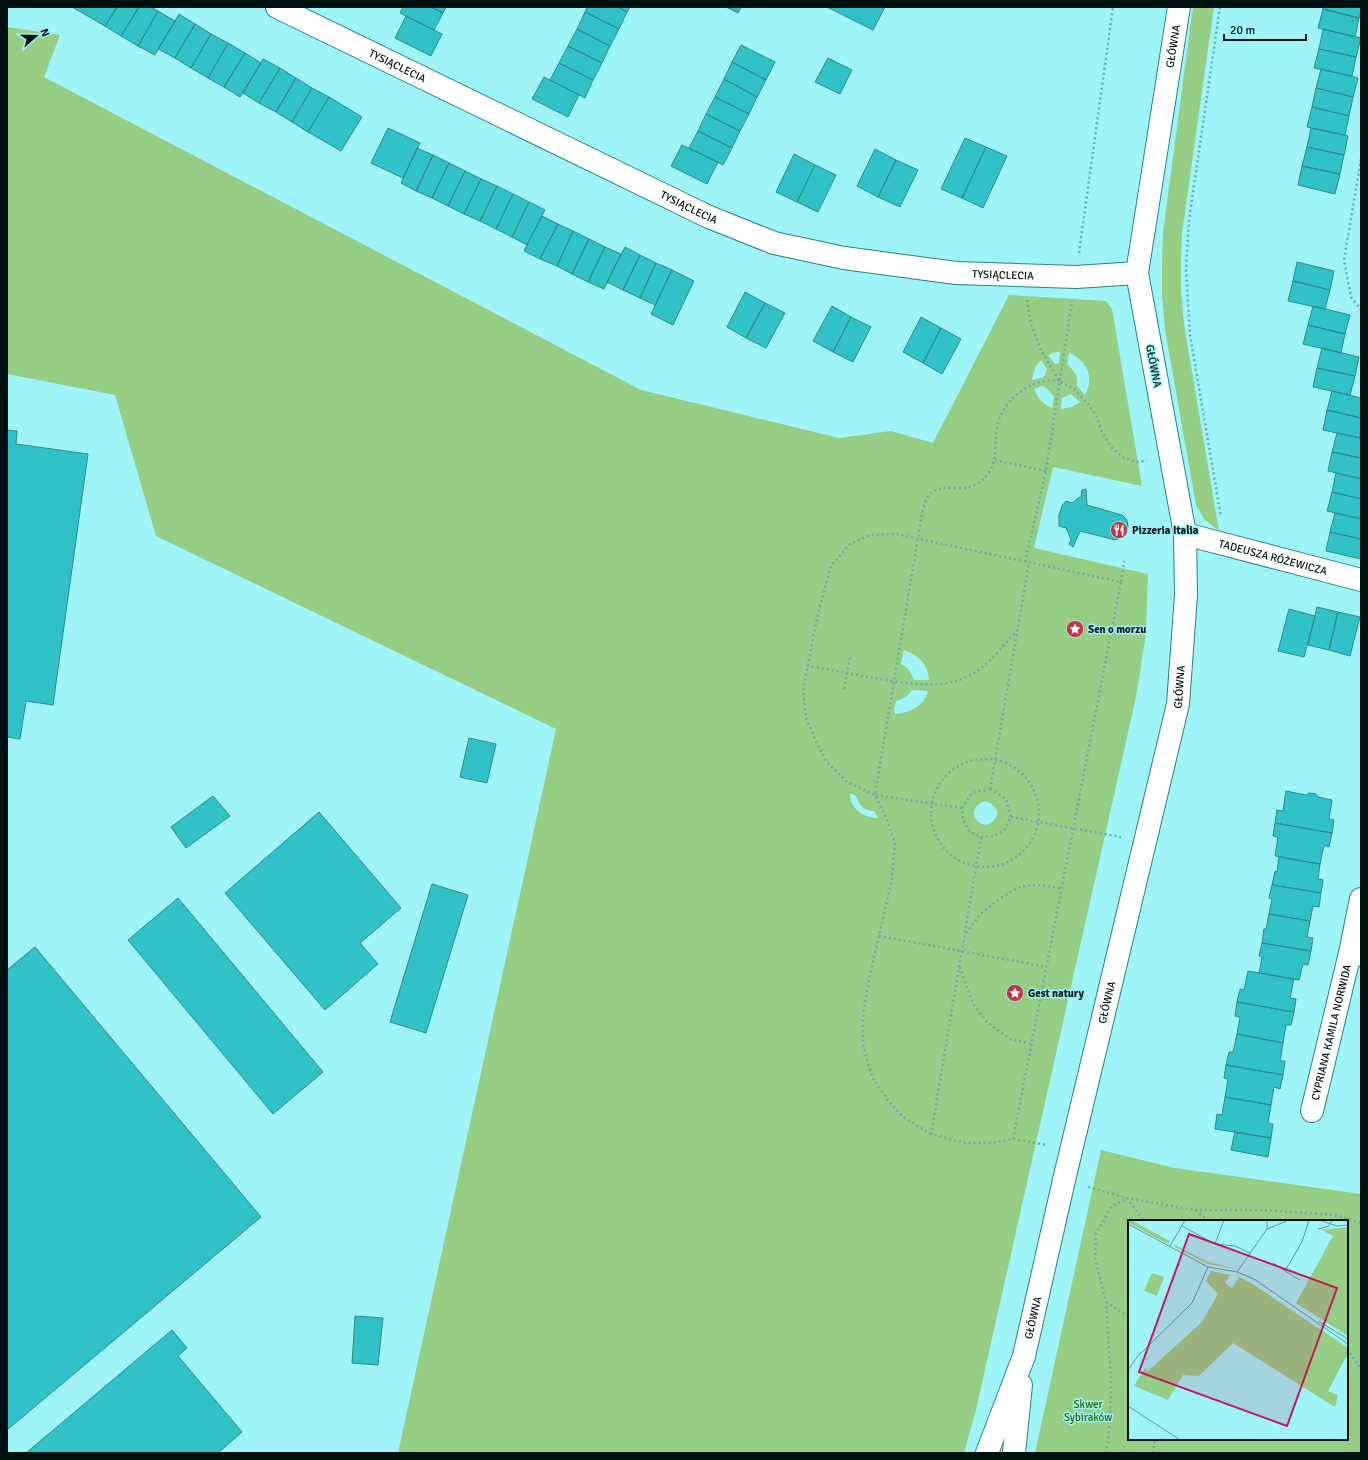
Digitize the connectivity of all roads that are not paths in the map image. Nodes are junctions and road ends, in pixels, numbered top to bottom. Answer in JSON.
{"nodes":[{"id":1,"x":277,"y":7,"type":"edge"},
{"id":2,"x":1179,"y":7,"type":"edge"},
{"id":3,"x":1137,"y":273,"type":"junction"},
{"id":4,"x":1185,"y":534,"type":"junction"},
{"id":5,"x":1361,"y":580,"type":"edge"},
{"id":6,"x":1361,"y":899,"type":"edge"},
{"id":7,"x":1355,"y":954,"type":"edge"},
{"id":8,"x":1312,"y":1111,"type":"dead end"},
{"id":9,"x":1024,"y":1356,"type":"junction"},
{"id":10,"x":987,"y":1453,"type":"edge"},
{"id":11,"x":1014,"y":1453,"type":"edge"}],
"edges":[{"from":1,"to":3,"type":"street","name":"TYSIĄCLECIA"},
{"from":2,"to":3,"type":"street","name":"GŁÓWNA"},
{"from":3,"to":4,"type":"street","name":"GŁÓWNA"},
{"from":4,"to":5,"type":"street","name":"TADEUSZA RÓŻEWICZA"},
{"from":4,"to":9,"type":"street","name":"GŁÓWNA"},
{"from":6,"to":7,"type":"street","name":"CYPRIANA KAMILA NORWIDA"},
{"from":7,"to":8,"type":"street","name":"CYPRIANA KAMILA NORWIDA"},
{"from":9,"to":10,"type":"street","name":"GŁÓWNA"},
{"from":9,"to":11,"type":"street","name":"GŁÓWNA"}]}
